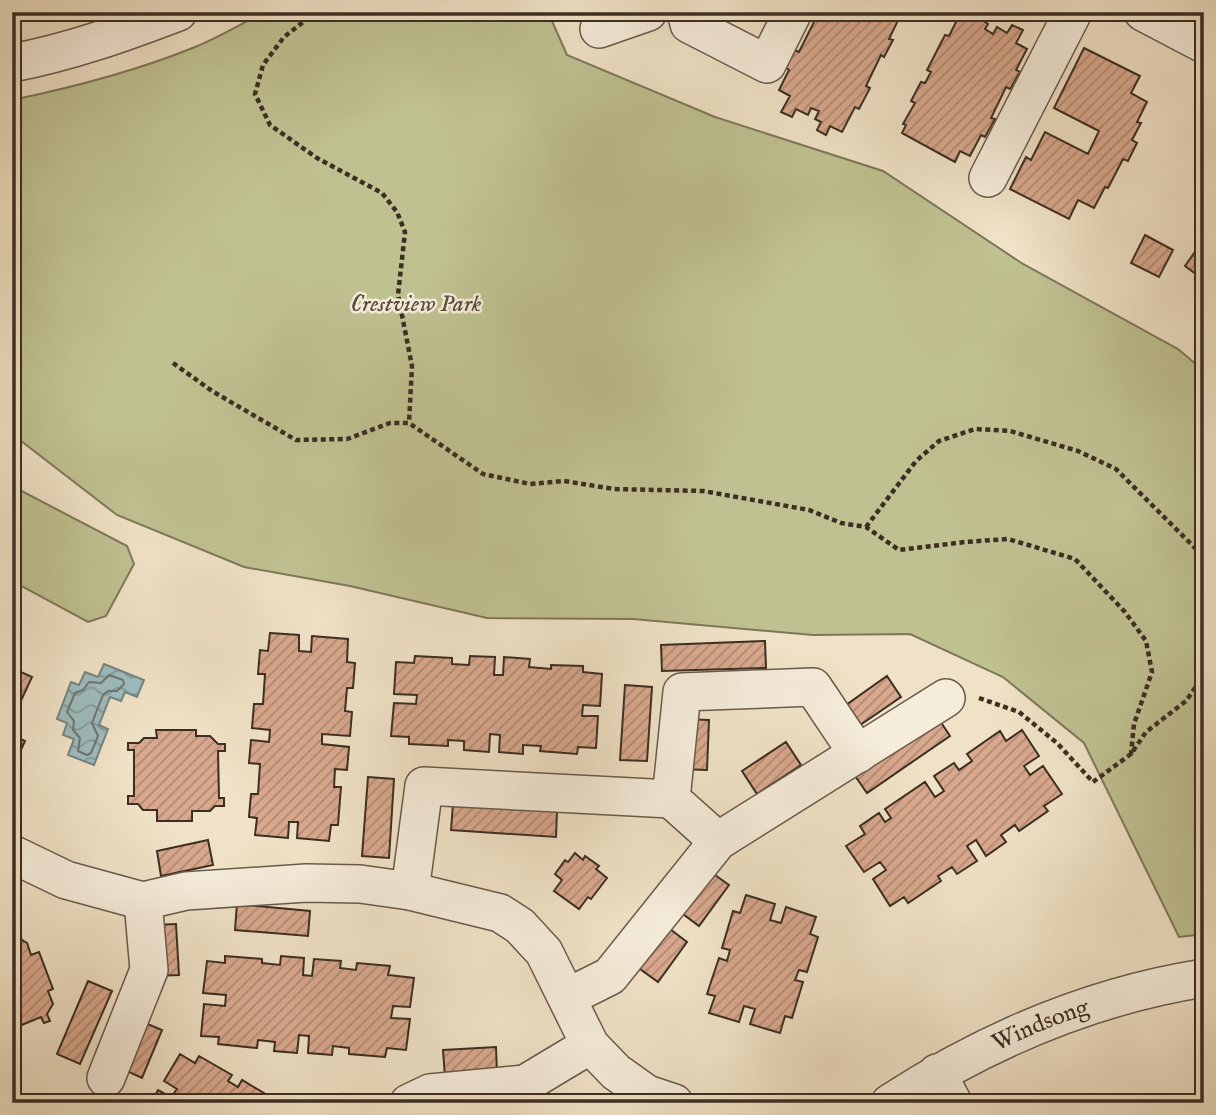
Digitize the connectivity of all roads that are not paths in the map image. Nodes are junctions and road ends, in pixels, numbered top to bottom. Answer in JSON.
{"nodes":[{"id":1,"x":178,"y":12,"type":"edge"},
{"id":2,"x":648,"y":12,"type":"edge"},
{"id":3,"x":686,"y":12,"type":"edge"},
{"id":4,"x":793,"y":12,"type":"edge"},
{"id":5,"x":1073,"y":12,"type":"edge"},
{"id":6,"x":1143,"y":12,"type":"edge"},
{"id":7,"x":599,"y":29,"type":"dead end"},
{"id":8,"x":1204,"y":44,"type":"edge"},
{"id":9,"x":12,"y":63,"type":"edge"},
{"id":10,"x":988,"y":177,"type":"dead end"},
{"id":11,"x":946,"y":698,"type":"road end"},
{"id":12,"x":858,"y":754,"type":"junction"},
{"id":13,"x":671,"y":799,"type":"junction"},
{"id":14,"x":718,"y":841,"type":"junction"},
{"id":15,"x":12,"y":854,"type":"edge"},
{"id":16,"x":410,"y":891,"type":"junction"},
{"id":17,"x":143,"y":901,"type":"junction"},
{"id":18,"x":1204,"y":978,"type":"edge"},
{"id":19,"x":568,"y":997,"type":"junction"},
{"id":20,"x":590,"y":1045,"type":"junction"},
{"id":21,"x":106,"y":1077,"type":"dead end"},
{"id":22,"x":945,"y":1088,"type":"edge"},
{"id":23,"x":519,"y":1094,"type":"edge"},
{"id":24,"x":409,"y":1103,"type":"edge"},
{"id":25,"x":674,"y":1103,"type":"edge"},
{"id":26,"x":890,"y":1103,"type":"edge"}],
"edges":[{"from":1,"to":9,"type":"street"},
{"from":2,"to":7,"type":"street"},
{"from":3,"to":4,"type":"street"},
{"from":5,"to":10,"type":"street"},
{"from":6,"to":8,"type":"street"},
{"from":11,"to":12,"type":"street"},
{"from":12,"to":13,"type":"street"},
{"from":12,"to":14,"type":"street"},
{"from":13,"to":14,"type":"street"},
{"from":13,"to":16,"type":"street"},
{"from":14,"to":19,"type":"street"},
{"from":15,"to":17,"type":"street"},
{"from":16,"to":17,"type":"street"},
{"from":16,"to":19,"type":"street"},
{"from":17,"to":21,"type":"street"},
{"from":18,"to":22,"type":"street","name":"Windsong"},
{"from":19,"to":20,"type":"street"},
{"from":20,"to":23,"type":"street"},
{"from":20,"to":25,"type":"street"},
{"from":22,"to":26,"type":"street","name":"Windsong"},
{"from":23,"to":24,"type":"street"}]}
